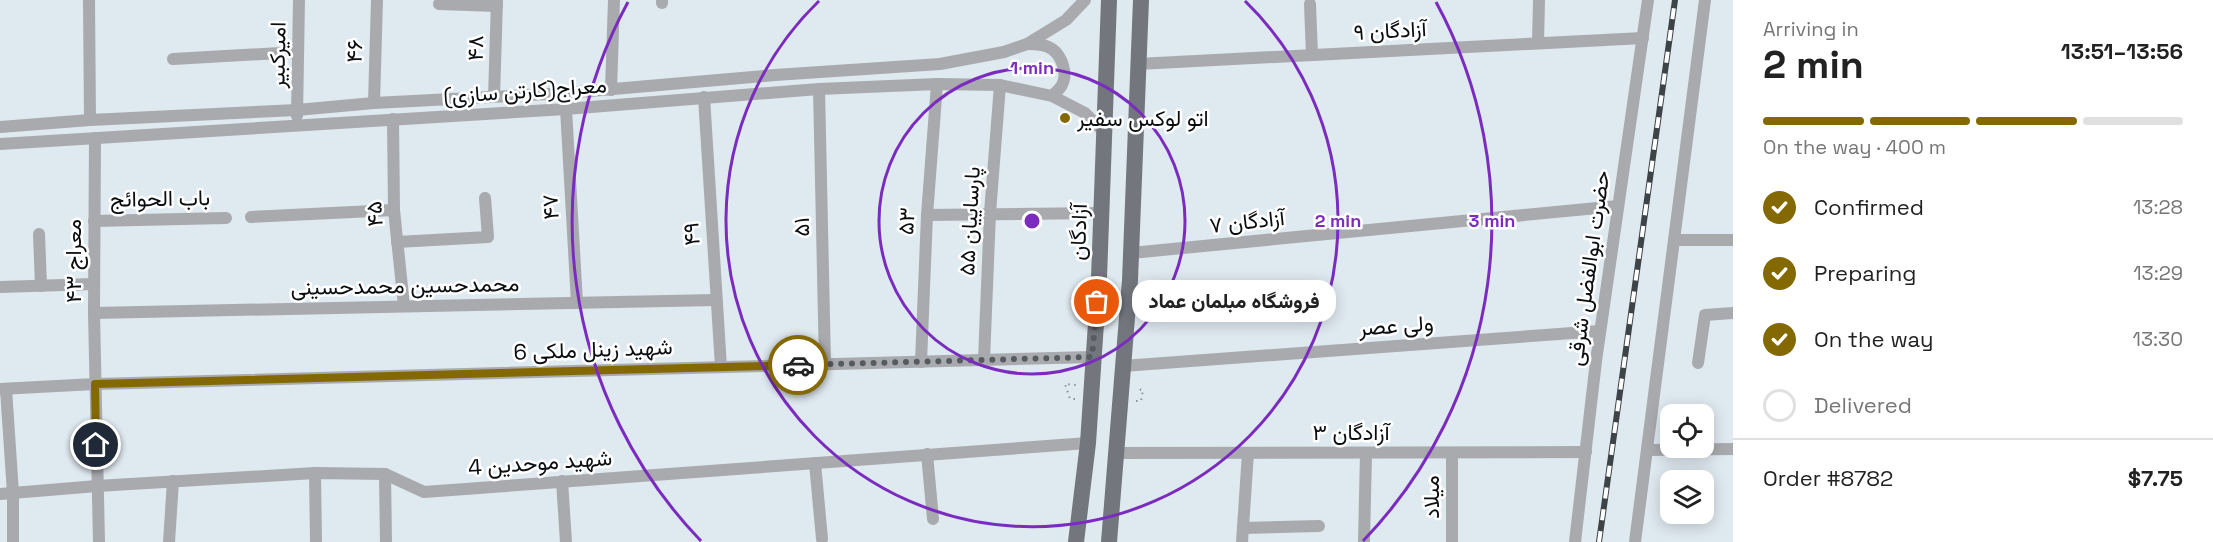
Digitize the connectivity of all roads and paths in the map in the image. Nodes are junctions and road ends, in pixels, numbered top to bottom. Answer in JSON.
{"nodes":[{"id":1,"x":89,"y":0,"type":"edge"},
{"id":2,"x":299,"y":0,"type":"edge"},
{"id":3,"x":377,"y":0,"type":"edge"},
{"id":4,"x":614,"y":0,"type":"edge"},
{"id":5,"x":1085,"y":0,"type":"edge"},
{"id":6,"x":1109,"y":0,"type":"edge"},
{"id":7,"x":1141,"y":0,"type":"edge"},
{"id":8,"x":1539,"y":0,"type":"edge"},
{"id":9,"x":1648,"y":0,"type":"edge"},
{"id":10,"x":1705,"y":0,"type":"edge"},
{"id":11,"x":497,"y":3,"type":"edge"},
{"id":12,"x":439,"y":4,"type":"dead end"},
{"id":13,"x":1310,"y":4,"type":"dead end"},
{"id":14,"x":1643,"y":38,"type":"junction"},
{"id":15,"x":1538,"y":43,"type":"junction"},
{"id":16,"x":1027,"y":44,"type":"junction"},
{"id":17,"x":298,"y":52,"type":"junction"},
{"id":18,"x":1312,"y":55,"type":"junction"},
{"id":19,"x":173,"y":59,"type":"dead end"},
{"id":20,"x":1138,"y":64,"type":"junction"},
{"id":21,"x":937,"y":84,"type":"junction"},
{"id":22,"x":1000,"y":85,"type":"junction"},
{"id":23,"x":611,"y":90,"type":"junction"},
{"id":24,"x":819,"y":90,"type":"junction"},
{"id":25,"x":1052,"y":96,"type":"junction"},
{"id":26,"x":494,"y":97,"type":"junction"},
{"id":27,"x":704,"y":97,"type":"junction"},
{"id":28,"x":374,"y":103,"type":"junction"},
{"id":29,"x":566,"y":109,"type":"junction"},
{"id":30,"x":297,"y":110,"type":"junction"},
{"id":31,"x":393,"y":119,"type":"junction"},
{"id":32,"x":90,"y":120,"type":"junction"},
{"id":33,"x":297,"y":126,"type":"junction"},
{"id":34,"x":0,"y":127,"type":"edge"},
{"id":35,"x":1105,"y":134,"type":"junction"},
{"id":36,"x":95,"y":138,"type":"junction"},
{"id":37,"x":0,"y":144,"type":"edge"},
{"id":38,"x":485,"y":198,"type":"dead end"},
{"id":39,"x":1618,"y":206,"type":"junction"},
{"id":40,"x":394,"y":210,"type":"junction"},
{"id":41,"x":990,"y":213,"type":"junction"},
{"id":42,"x":1101,"y":213,"type":"junction"},
{"id":43,"x":927,"y":215,"type":"junction"},
{"id":44,"x":251,"y":217,"type":"dead end"},
{"id":45,"x":226,"y":218,"type":"dead end"},
{"id":46,"x":94,"y":221,"type":"junction"},
{"id":47,"x":39,"y":234,"type":"dead end"},
{"id":48,"x":1674,"y":240,"type":"junction"},
{"id":49,"x":1733,"y":240,"type":"edge"},
{"id":50,"x":397,"y":242,"type":"junction"},
{"id":51,"x":1131,"y":253,"type":"junction"},
{"id":52,"x":94,"y":284,"type":"junction"},
{"id":53,"x":41,"y":286,"type":"junction"},
{"id":54,"x":0,"y":287,"type":"edge"},
{"id":55,"x":716,"y":300,"type":"junction"},
{"id":56,"x":577,"y":303,"type":"junction"},
{"id":57,"x":404,"y":306,"type":"junction"},
{"id":58,"x":94,"y":313,"type":"junction"},
{"id":59,"x":1733,"y":313,"type":"edge"},
{"id":60,"x":1600,"y":332,"type":"junction"},
{"id":61,"x":1092,"y":357,"type":"junction"},
{"id":62,"x":984,"y":360,"type":"junction"},
{"id":63,"x":921,"y":362,"type":"junction"},
{"id":64,"x":1698,"y":363,"type":"dead end"},
{"id":65,"x":825,"y":364,"type":"junction"},
{"id":66,"x":1124,"y":366,"type":"junction"},
{"id":67,"x":721,"y":367,"type":"junction"},
{"id":68,"x":95,"y":384,"type":"junction"},
{"id":69,"x":1065,"y":384,"type":"dead end"},
{"id":70,"x":3,"y":389,"type":"edge"},
{"id":71,"x":1143,"y":390,"type":"dead end"},
{"id":72,"x":1070,"y":399,"type":"dead end"},
{"id":73,"x":1141,"y":401,"type":"dead end"},
{"id":74,"x":1088,"y":443,"type":"junction"},
{"id":75,"x":1733,"y":449,"type":"edge"},
{"id":76,"x":1647,"y":450,"type":"junction"},
{"id":77,"x":1586,"y":452,"type":"junction"},
{"id":78,"x":1117,"y":453,"type":"junction"},
{"id":79,"x":1248,"y":453,"type":"junction"},
{"id":80,"x":1366,"y":453,"type":"junction"},
{"id":81,"x":1452,"y":453,"type":"junction"},
{"id":82,"x":927,"y":454,"type":"junction"},
{"id":83,"x":815,"y":463,"type":"junction"},
{"id":84,"x":315,"y":473,"type":"junction"},
{"id":85,"x":385,"y":474,"type":"junction"},
{"id":86,"x":173,"y":481,"type":"junction"},
{"id":87,"x":562,"y":481,"type":"junction"},
{"id":88,"x":97,"y":486,"type":"junction"},
{"id":89,"x":13,"y":493,"type":"junction"},
{"id":90,"x":0,"y":494,"type":"edge"},
{"id":91,"x":933,"y":519,"type":"dead end"},
{"id":92,"x":1319,"y":526,"type":"dead end"},
{"id":93,"x":1243,"y":528,"type":"junction"},
{"id":94,"x":822,"y":539,"type":"dead end"},
{"id":95,"x":1110,"y":539,"type":"edge"},
{"id":96,"x":1077,"y":540,"type":"edge"},
{"id":97,"x":13,"y":542,"type":"edge"},
{"id":98,"x":99,"y":542,"type":"edge"},
{"id":99,"x":169,"y":542,"type":"edge"},
{"id":100,"x":316,"y":542,"type":"edge"},
{"id":101,"x":386,"y":542,"type":"edge"},
{"id":102,"x":566,"y":542,"type":"edge"},
{"id":103,"x":1242,"y":542,"type":"edge"},
{"id":104,"x":1364,"y":542,"type":"edge"},
{"id":105,"x":1452,"y":542,"type":"edge"},
{"id":106,"x":1575,"y":542,"type":"edge"},
{"id":107,"x":1635,"y":542,"type":"edge"}],
"edges":[{"from":1,"to":32,"type":"street"},
{"from":2,"to":17,"type":"street","name":"امیرکبیر"},
{"from":3,"to":28,"type":"street","name":"۴۶"},
{"from":4,"to":23,"type":"street"},
{"from":5,"to":16,"type":"street","name":"معراج(کارتن سازی)"},
{"from":6,"to":35,"type":"main road","name":"آزادگان"},
{"from":7,"to":20,"type":"main road"},
{"from":8,"to":15,"type":"street"},
{"from":9,"to":14,"type":"street","name":"حضرت ابوالفضل شرقی"},
{"from":10,"to":48,"type":"street"},
{"from":11,"to":12,"type":"street"},
{"from":11,"to":26,"type":"street","name":"۴۸"},
{"from":13,"to":18,"type":"street"},
{"from":14,"to":15,"type":"street","name":"۹ آزادگان"},
{"from":14,"to":39,"type":"street","name":"حضرت ابوالفضل شرقی"},
{"from":15,"to":18,"type":"street","name":"۹ آزادگان"},
{"from":16,"to":23,"type":"street","name":"معراج(کارتن سازی)"},
{"from":16,"to":25,"type":"street"},
{"from":17,"to":19,"type":"street"},
{"from":17,"to":30,"type":"street","name":"امیرکبیر"},
{"from":18,"to":20,"type":"street","name":"۹ آزادگان"},
{"from":20,"to":51,"type":"main road"},
{"from":21,"to":22,"type":"street","name":"معراج(کارتن سازی)"},
{"from":21,"to":24,"type":"street","name":"معراج(کارتن سازی)"},
{"from":21,"to":43,"type":"street","name":"۵۳"},
{"from":22,"to":25,"type":"street","name":"معراج(کارتن سازی)"},
{"from":22,"to":41,"type":"street","name":"پارساییان ۵۵"},
{"from":23,"to":26,"type":"street","name":"معراج(کارتن سازی)"},
{"from":24,"to":27,"type":"street","name":"معراج(کارتن سازی)"},
{"from":24,"to":65,"type":"street","name":"۵۱"},
{"from":25,"to":35,"type":"street","name":"معراج(کارتن سازی)"},
{"from":26,"to":28,"type":"street","name":"معراج(کارتن سازی)"},
{"from":27,"to":29,"type":"street","name":"معراج(کارتن سازی)"},
{"from":27,"to":55,"type":"street","name":"۴۹"},
{"from":28,"to":30,"type":"street","name":"معراج(کارتن سازی)"},
{"from":29,"to":31,"type":"street","name":"معراج(کارتن سازی)"},
{"from":29,"to":56,"type":"street","name":"۴۷"},
{"from":30,"to":32,"type":"street","name":"معراج(کارتن سازی)"},
{"from":30,"to":33,"type":"street","name":"امیرکبیر"},
{"from":31,"to":33,"type":"street","name":"معراج(کارتن سازی)"},
{"from":31,"to":40,"type":"street","name":"۴۵"},
{"from":32,"to":34,"type":"street","name":"معراج(کارتن سازی)"},
{"from":33,"to":36,"type":"street","name":"معراج(کارتن سازی)"},
{"from":35,"to":42,"type":"main road","name":"آزادگان"},
{"from":36,"to":37,"type":"street","name":"معراج(کارتن سازی)"},
{"from":36,"to":46,"type":"street","name":"معراج ۴۳"},
{"from":38,"to":50,"type":"street"},
{"from":39,"to":51,"type":"street","name":"۷ آزادگان"},
{"from":39,"to":60,"type":"street","name":"حضرت ابوالفضل شرقی"},
{"from":40,"to":44,"type":"street"},
{"from":40,"to":50,"type":"street","name":"۴۵"},
{"from":41,"to":42,"type":"street"},
{"from":41,"to":43,"type":"street"},
{"from":41,"to":62,"type":"street","name":"پارساییان ۵۵"},
{"from":42,"to":61,"type":"main road","name":"آزادگان"},
{"from":43,"to":63,"type":"street","name":"۵۳"},
{"from":45,"to":46,"type":"street","name":"باب الحوائج"},
{"from":46,"to":52,"type":"street","name":"معراج ۴۳"},
{"from":47,"to":53,"type":"street"},
{"from":48,"to":49,"type":"street"},
{"from":48,"to":76,"type":"street"},
{"from":50,"to":57,"type":"street","name":"۴۵"},
{"from":51,"to":66,"type":"main road"},
{"from":52,"to":53,"type":"street"},
{"from":52,"to":58,"type":"street","name":"معراج ۴۳"},
{"from":53,"to":54,"type":"street"},
{"from":55,"to":56,"type":"street","name":"محمدحسین محمدحسینی"},
{"from":55,"to":67,"type":"street","name":"۴۹"},
{"from":56,"to":57,"type":"street","name":"محمدحسین محمدحسینی"},
{"from":57,"to":58,"type":"street","name":"محمدحسین محمدحسینی"},
{"from":58,"to":68,"type":"street","name":"معراج ۴۳"},
{"from":59,"to":64,"type":"street"},
{"from":60,"to":66,"type":"street","name":"ولی عصر"},
{"from":60,"to":77,"type":"street","name":"حضرت ابوالفضل شرقی"},
{"from":61,"to":62,"type":"street","name":"6 شهید زینل ملکی"},
{"from":61,"to":74,"type":"main road","name":"آزادگان"},
{"from":62,"to":63,"type":"street","name":"6 شهید زینل ملکی"},
{"from":63,"to":65,"type":"street","name":"6 شهید زینل ملکی"},
{"from":65,"to":67,"type":"street","name":"6 شهید زینل ملکی"},
{"from":66,"to":78,"type":"main road"},
{"from":67,"to":68,"type":"street","name":"6 شهید زینل ملکی"},
{"from":68,"to":70,"type":"street","name":"6 شهید زینل ملکی"},
{"from":68,"to":88,"type":"street","name":"معراج ۴۳"},
{"from":69,"to":72,"type":"path"},
{"from":70,"to":89,"type":"street"},
{"from":71,"to":73,"type":"path"},
{"from":74,"to":82,"type":"street","name":"4 شهید موحدین"},
{"from":74,"to":96,"type":"main road","name":"آزادگان"},
{"from":75,"to":76,"type":"street"},
{"from":76,"to":107,"type":"street"},
{"from":77,"to":81,"type":"street","name":"۳ آزادگان"},
{"from":77,"to":106,"type":"street","name":"حضرت ابوالفضل شرقی"},
{"from":78,"to":79,"type":"street","name":"۳ آزادگان"},
{"from":78,"to":95,"type":"main road"},
{"from":79,"to":80,"type":"street","name":"۳ آزادگان"},
{"from":79,"to":93,"type":"street"},
{"from":80,"to":81,"type":"street","name":"۳ آزادگان"},
{"from":80,"to":104,"type":"street"},
{"from":81,"to":105,"type":"street","name":"میلاد"},
{"from":82,"to":83,"type":"street","name":"4 شهید موحدین"},
{"from":82,"to":91,"type":"street"},
{"from":83,"to":87,"type":"street","name":"4 شهید موحدین"},
{"from":83,"to":94,"type":"street"},
{"from":84,"to":85,"type":"street","name":"4 شهید موحدین"},
{"from":84,"to":86,"type":"street","name":"4 شهید موحدین"},
{"from":84,"to":100,"type":"street"},
{"from":85,"to":87,"type":"street","name":"4 شهید موحدین"},
{"from":85,"to":101,"type":"street"},
{"from":86,"to":88,"type":"street","name":"4 شهید موحدین"},
{"from":86,"to":99,"type":"street"},
{"from":87,"to":102,"type":"street"},
{"from":88,"to":89,"type":"street","name":"4 شهید موحدین"},
{"from":88,"to":98,"type":"street","name":"معراج ۴۳"},
{"from":89,"to":90,"type":"street","name":"4 شهید موحدین"},
{"from":89,"to":97,"type":"street"},
{"from":92,"to":93,"type":"street"},
{"from":93,"to":103,"type":"street"}]}
